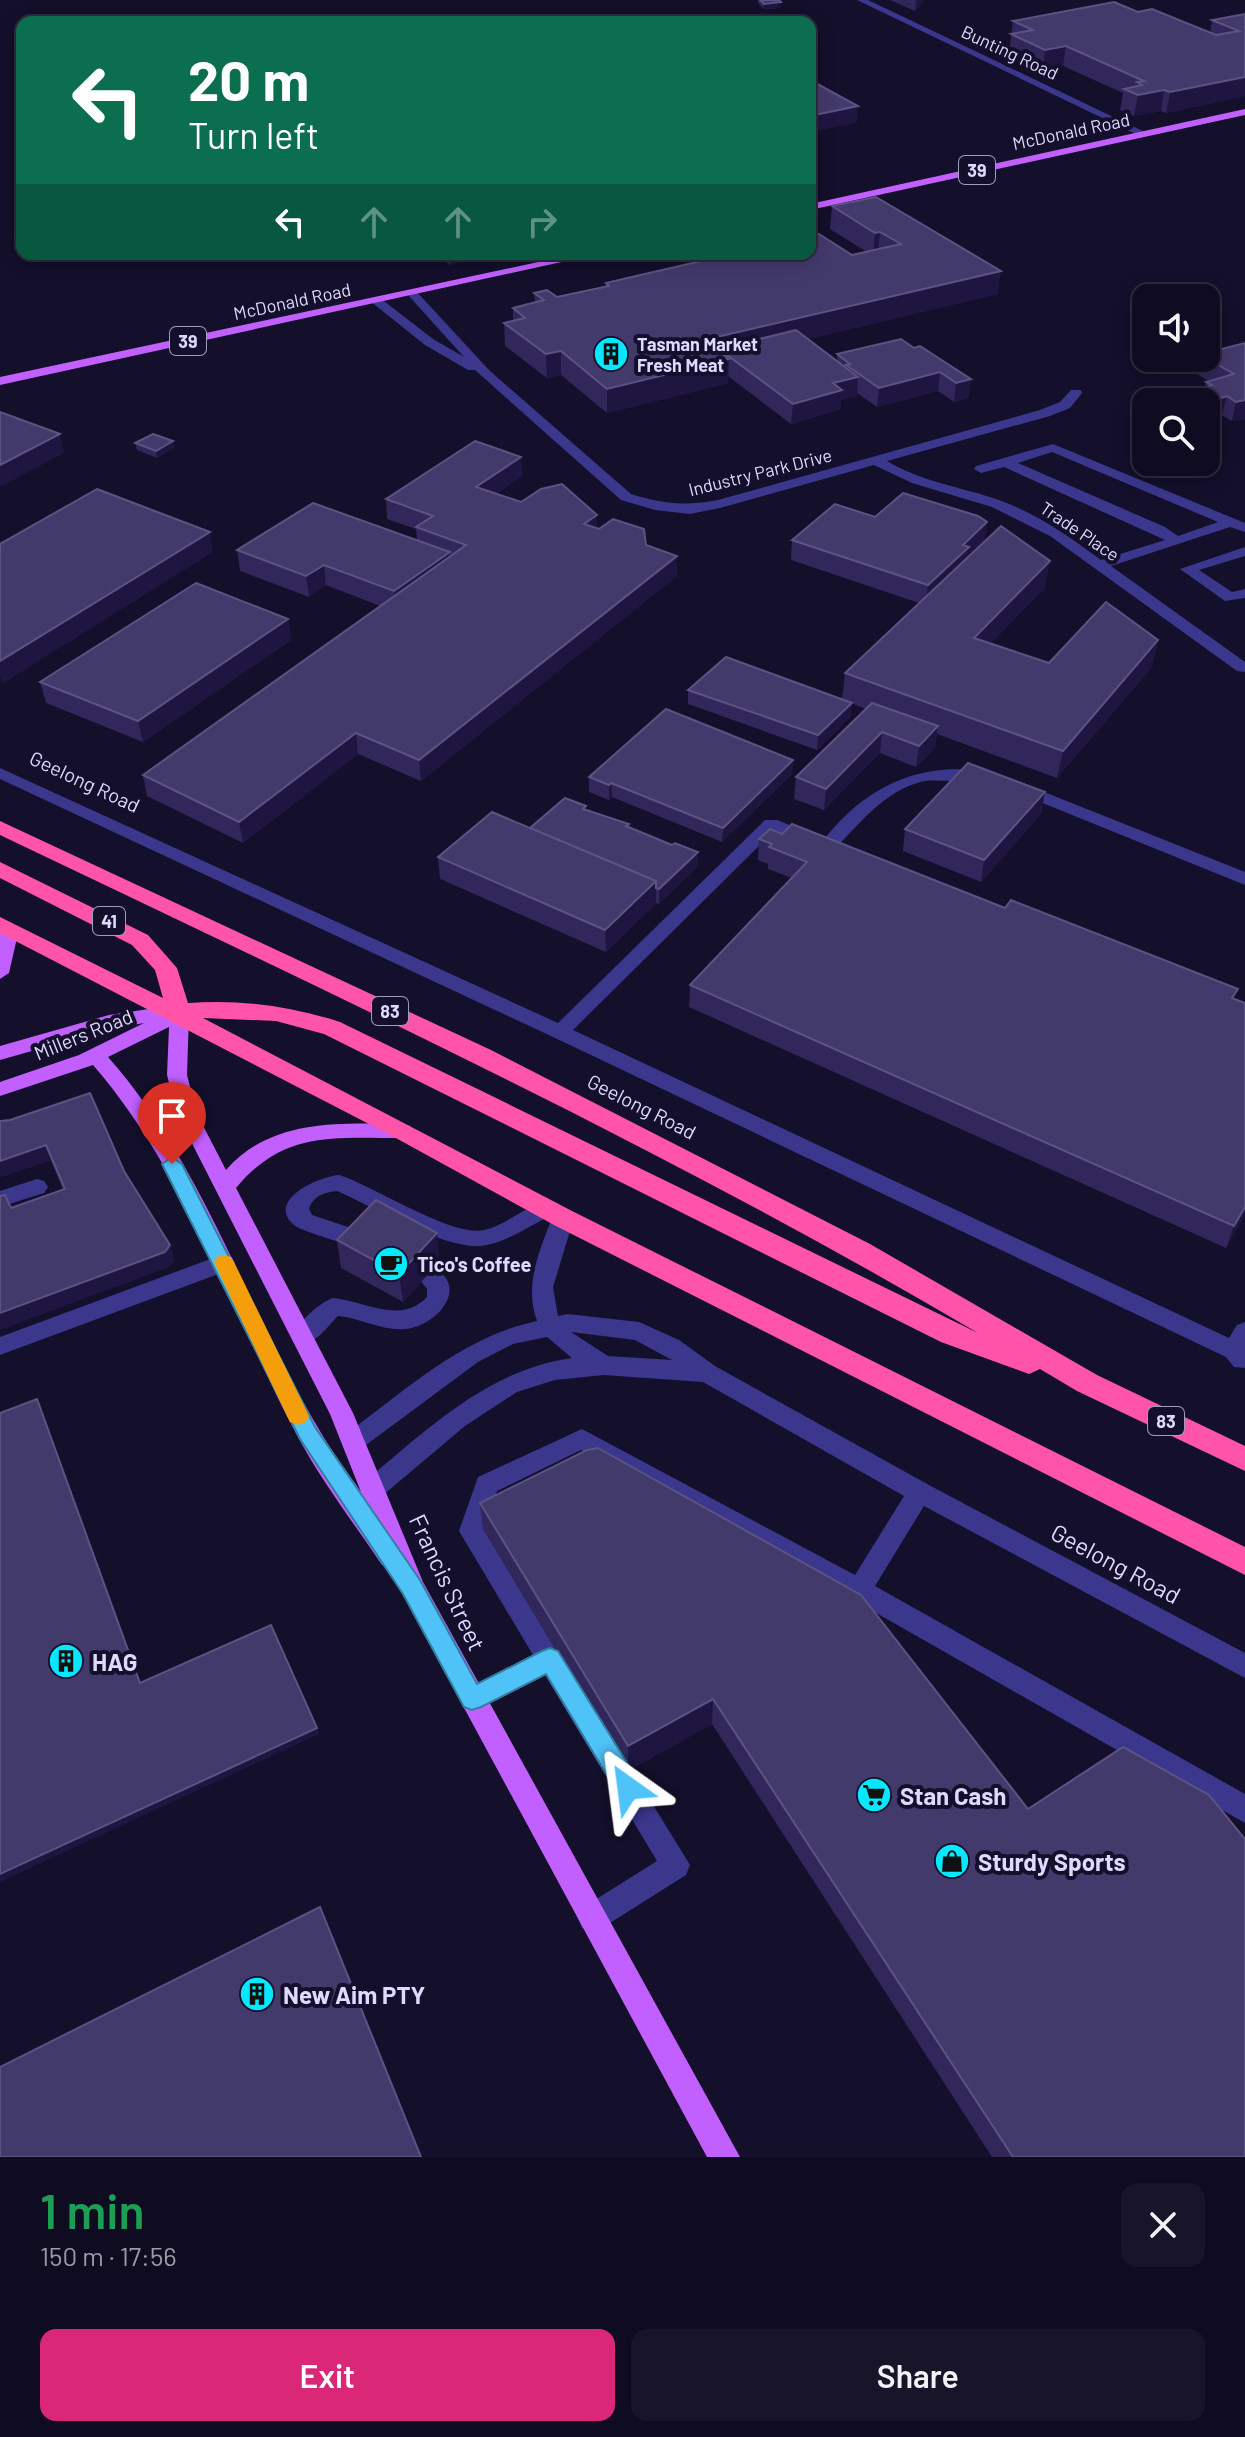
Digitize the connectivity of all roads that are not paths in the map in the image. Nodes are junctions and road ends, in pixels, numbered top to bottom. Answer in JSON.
{"nodes":[{"id":1,"x":861,"y":0,"type":"edge"},
{"id":2,"x":1245,"y":112,"type":"edge"},
{"id":3,"x":1144,"y":134,"type":"junction"},
{"id":4,"x":816,"y":206,"type":"edge"},
{"id":5,"x":564,"y":260,"type":"edge"},
{"id":6,"x":412,"y":293,"type":"junction"},
{"id":7,"x":376,"y":301,"type":"junction"},
{"id":8,"x":486,"y":374,"type":"junction"},
{"id":9,"x":0,"y":381,"type":"edge"},
{"id":10,"x":1076,"y":393,"type":"dead end"},
{"id":11,"x":877,"y":461,"type":"junction"},
{"id":12,"x":1005,"y":462,"type":"junction"},
{"id":13,"x":981,"y":469,"type":"dead end"},
{"id":14,"x":1229,"y":521,"type":"junction"},
{"id":15,"x":1245,"y":528,"type":"edge"},
{"id":16,"x":1176,"y":541,"type":"junction"},
{"id":17,"x":1245,"y":551,"type":"edge"},
{"id":18,"x":1099,"y":565,"type":"junction"},
{"id":19,"x":1245,"y":593,"type":"edge"},
{"id":20,"x":1243,"y":668,"type":"edge"},
{"id":21,"x":0,"y":773,"type":"edge"},
{"id":22,"x":0,"y":827,"type":"edge"},
{"id":23,"x":0,"y":869,"type":"edge"},
{"id":24,"x":1245,"y":879,"type":"edge"},
{"id":25,"x":3,"y":926,"type":"edge"},
{"id":26,"x":0,"y":973,"type":"edge"},
{"id":27,"x":178,"y":1013,"type":"junction"},
{"id":28,"x":560,"y":1032,"type":"junction"},
{"id":29,"x":0,"y":1053,"type":"edge"},
{"id":30,"x":96,"y":1056,"type":"junction"},
{"id":31,"x":0,"y":1089,"type":"edge"},
{"id":32,"x":403,"y":1131,"type":"junction"},
{"id":33,"x":37,"y":1187,"type":"dead end"},
{"id":34,"x":224,"y":1187,"type":"junction"},
{"id":35,"x":0,"y":1199,"type":"edge"},
{"id":36,"x":554,"y":1213,"type":"junction"},
{"id":37,"x":367,"y":1242,"type":"edge"},
{"id":38,"x":257,"y":1250,"type":"junction"},
{"id":39,"x":224,"y":1263,"type":"junction"},
{"id":40,"x":427,"y":1275,"type":"edge"},
{"id":41,"x":550,"y":1325,"type":"junction"},
{"id":42,"x":302,"y":1337,"type":"junction"},
{"id":43,"x":0,"y":1346,"type":"edge"},
{"id":44,"x":1242,"y":1350,"type":"edge"},
{"id":45,"x":606,"y":1366,"type":"junction"},
{"id":46,"x":707,"y":1373,"type":"junction"},
{"id":47,"x":1087,"y":1383,"type":"junction"},
{"id":48,"x":354,"y":1441,"type":"junction"},
{"id":49,"x":1245,"y":1459,"type":"edge"},
{"id":50,"x":337,"y":1478,"type":"junction"},
{"id":51,"x":373,"y":1489,"type":"junction"},
{"id":52,"x":920,"y":1492,"type":"junction"},
{"id":53,"x":1245,"y":1562,"type":"edge"},
{"id":54,"x":412,"y":1587,"type":"junction"},
{"id":55,"x":859,"y":1590,"type":"junction"},
{"id":56,"x":550,"y":1659,"type":"junction"},
{"id":57,"x":1244,"y":1664,"type":"edge"},
{"id":58,"x":472,"y":1699,"type":"junction"},
{"id":59,"x":1245,"y":1809,"type":"edge"},
{"id":60,"x":592,"y":1918,"type":"junction"},
{"id":61,"x":724,"y":2157,"type":"edge"}],
"edges":[{"from":1,"to":3,"type":"street","name":"Bunting Road"},
{"from":2,"to":3,"type":"main road","name":"McDonald Road","number":"39"},
{"from":3,"to":4,"type":"main road","name":"McDonald Road","number":"39"},
{"from":5,"to":6,"type":"main road","name":"McDonald Road","number":"39"},
{"from":6,"to":7,"type":"main road","name":"McDonald Road","number":"39"},
{"from":6,"to":8,"type":"street","name":"Industry Park Drive"},
{"from":7,"to":8,"type":"street","name":"Industry Park Drive"},
{"from":7,"to":9,"type":"main road","name":"McDonald Road","number":"39"},
{"from":8,"to":11,"type":"street","name":"Industry Park Drive"},
{"from":10,"to":11,"type":"street","name":"Industry Park Drive"},
{"from":11,"to":18,"type":"street","name":"Trade Place"},
{"from":12,"to":13,"type":"street"},
{"from":12,"to":14,"type":"street"},
{"from":12,"to":16,"type":"street"},
{"from":14,"to":15,"type":"street"},
{"from":14,"to":16,"type":"street"},
{"from":16,"to":18,"type":"street"},
{"from":17,"to":19,"type":"street"},
{"from":18,"to":20,"type":"street","name":"Trade Place"},
{"from":21,"to":28,"type":"street","name":"Geelong Road"},
{"from":22,"to":47,"type":"highway","name":"Geelong Road","number":"83"},
{"from":23,"to":27,"type":"highway","number":"41"},
{"from":24,"to":28,"type":"street"},
{"from":25,"to":26,"type":"main road"},
{"from":25,"to":27,"type":"highway"},
{"from":27,"to":29,"type":"main road","name":"Millers Road"},
{"from":27,"to":30,"type":"main road","name":"Millers Road"},
{"from":27,"to":32,"type":"highway"},
{"from":27,"to":34,"type":"main road","name":"Francis Street"},
{"from":27,"to":47,"type":"highway"},
{"from":28,"to":44,"type":"street","name":"Geelong Road"},
{"from":30,"to":31,"type":"main road","name":"Millers Road"},
{"from":30,"to":39,"type":"main road"},
{"from":32,"to":34,"type":"main road"},
{"from":32,"to":36,"type":"highway"},
{"from":33,"to":35,"type":"street"},
{"from":34,"to":38,"type":"main road","name":"Francis Street"},
{"from":36,"to":37,"type":"street"},
{"from":36,"to":41,"type":"street"},
{"from":36,"to":53,"type":"highway"},
{"from":38,"to":39,"type":"main road"},
{"from":38,"to":42,"type":"main road","name":"Francis Street"},
{"from":39,"to":43,"type":"street"},
{"from":39,"to":50,"type":"main road"},
{"from":40,"to":42,"type":"street"},
{"from":41,"to":45,"type":"street"},
{"from":41,"to":46,"type":"street","name":"Geelong Road"},
{"from":41,"to":48,"type":"street","name":"Geelong Road"},
{"from":42,"to":48,"type":"main road","name":"Francis Street"},
{"from":45,"to":46,"type":"street","name":"Geelong Road"},
{"from":45,"to":51,"type":"street","name":"Geelong Road"},
{"from":46,"to":52,"type":"street","name":"Geelong Road"},
{"from":47,"to":49,"type":"highway","name":"Geelong Road","number":"83"},
{"from":48,"to":50,"type":"main road"},
{"from":48,"to":51,"type":"main road","name":"Francis Street"},
{"from":50,"to":51,"type":"main road"},
{"from":50,"to":54,"type":"main road"},
{"from":51,"to":54,"type":"main road","name":"Francis Street"},
{"from":52,"to":55,"type":"street"},
{"from":52,"to":57,"type":"street","name":"Geelong Road"},
{"from":54,"to":58,"type":"main road","name":"Francis Street"},
{"from":55,"to":56,"type":"street"},
{"from":55,"to":59,"type":"street"},
{"from":56,"to":58,"type":"street"},
{"from":56,"to":60,"type":"street"},
{"from":58,"to":60,"type":"main road","name":"Francis Street"},
{"from":60,"to":61,"type":"main road","name":"Francis Street"}]}
